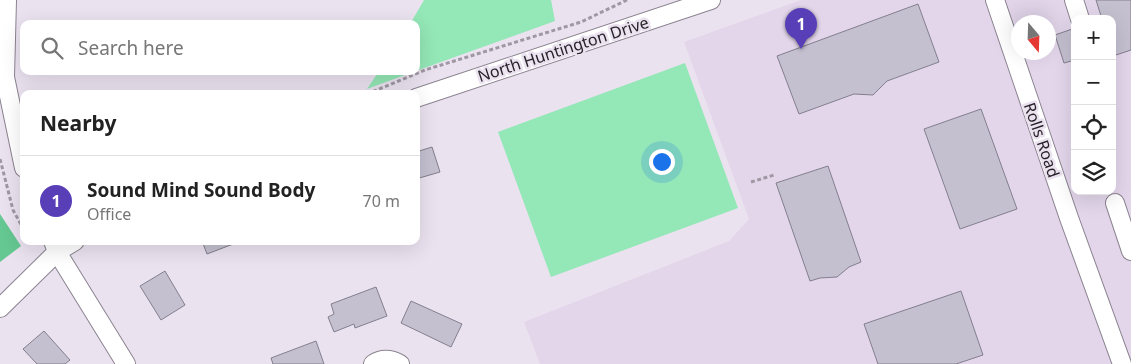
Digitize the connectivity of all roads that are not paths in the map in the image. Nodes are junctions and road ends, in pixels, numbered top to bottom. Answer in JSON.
{"nodes":[{"id":1,"x":7,"y":0,"type":"edge"},
{"id":2,"x":711,"y":0,"type":"edge"},
{"id":3,"x":994,"y":0,"type":"edge"},
{"id":4,"x":1074,"y":0,"type":"edge"},
{"id":5,"x":1079,"y":15,"type":"edge"},
{"id":6,"x":420,"y":97,"type":"edge"},
{"id":7,"x":20,"y":156,"type":"edge"},
{"id":8,"x":1115,"y":203,"type":"dead end"},
{"id":9,"x":55,"y":247,"type":"edge"},
{"id":10,"x":1131,"y":251,"type":"edge"},
{"id":11,"x":0,"y":308,"type":"edge"},
{"id":12,"x":126,"y":364,"type":"edge"},
{"id":13,"x":373,"y":364,"type":"edge"},
{"id":14,"x":400,"y":364,"type":"edge"},
{"id":15,"x":1122,"y":364,"type":"edge"}],
"edges":[{"from":1,"to":7,"type":"street"},
{"from":2,"to":6,"type":"street","name":"North Huntington Drive"},
{"from":3,"to":15,"type":"street","name":"Rolls Road"},
{"from":4,"to":5,"type":"street"},
{"from":8,"to":10,"type":"street"},
{"from":9,"to":11,"type":"street"},
{"from":9,"to":12,"type":"street"},
{"from":13,"to":14,"type":"street"}]}
